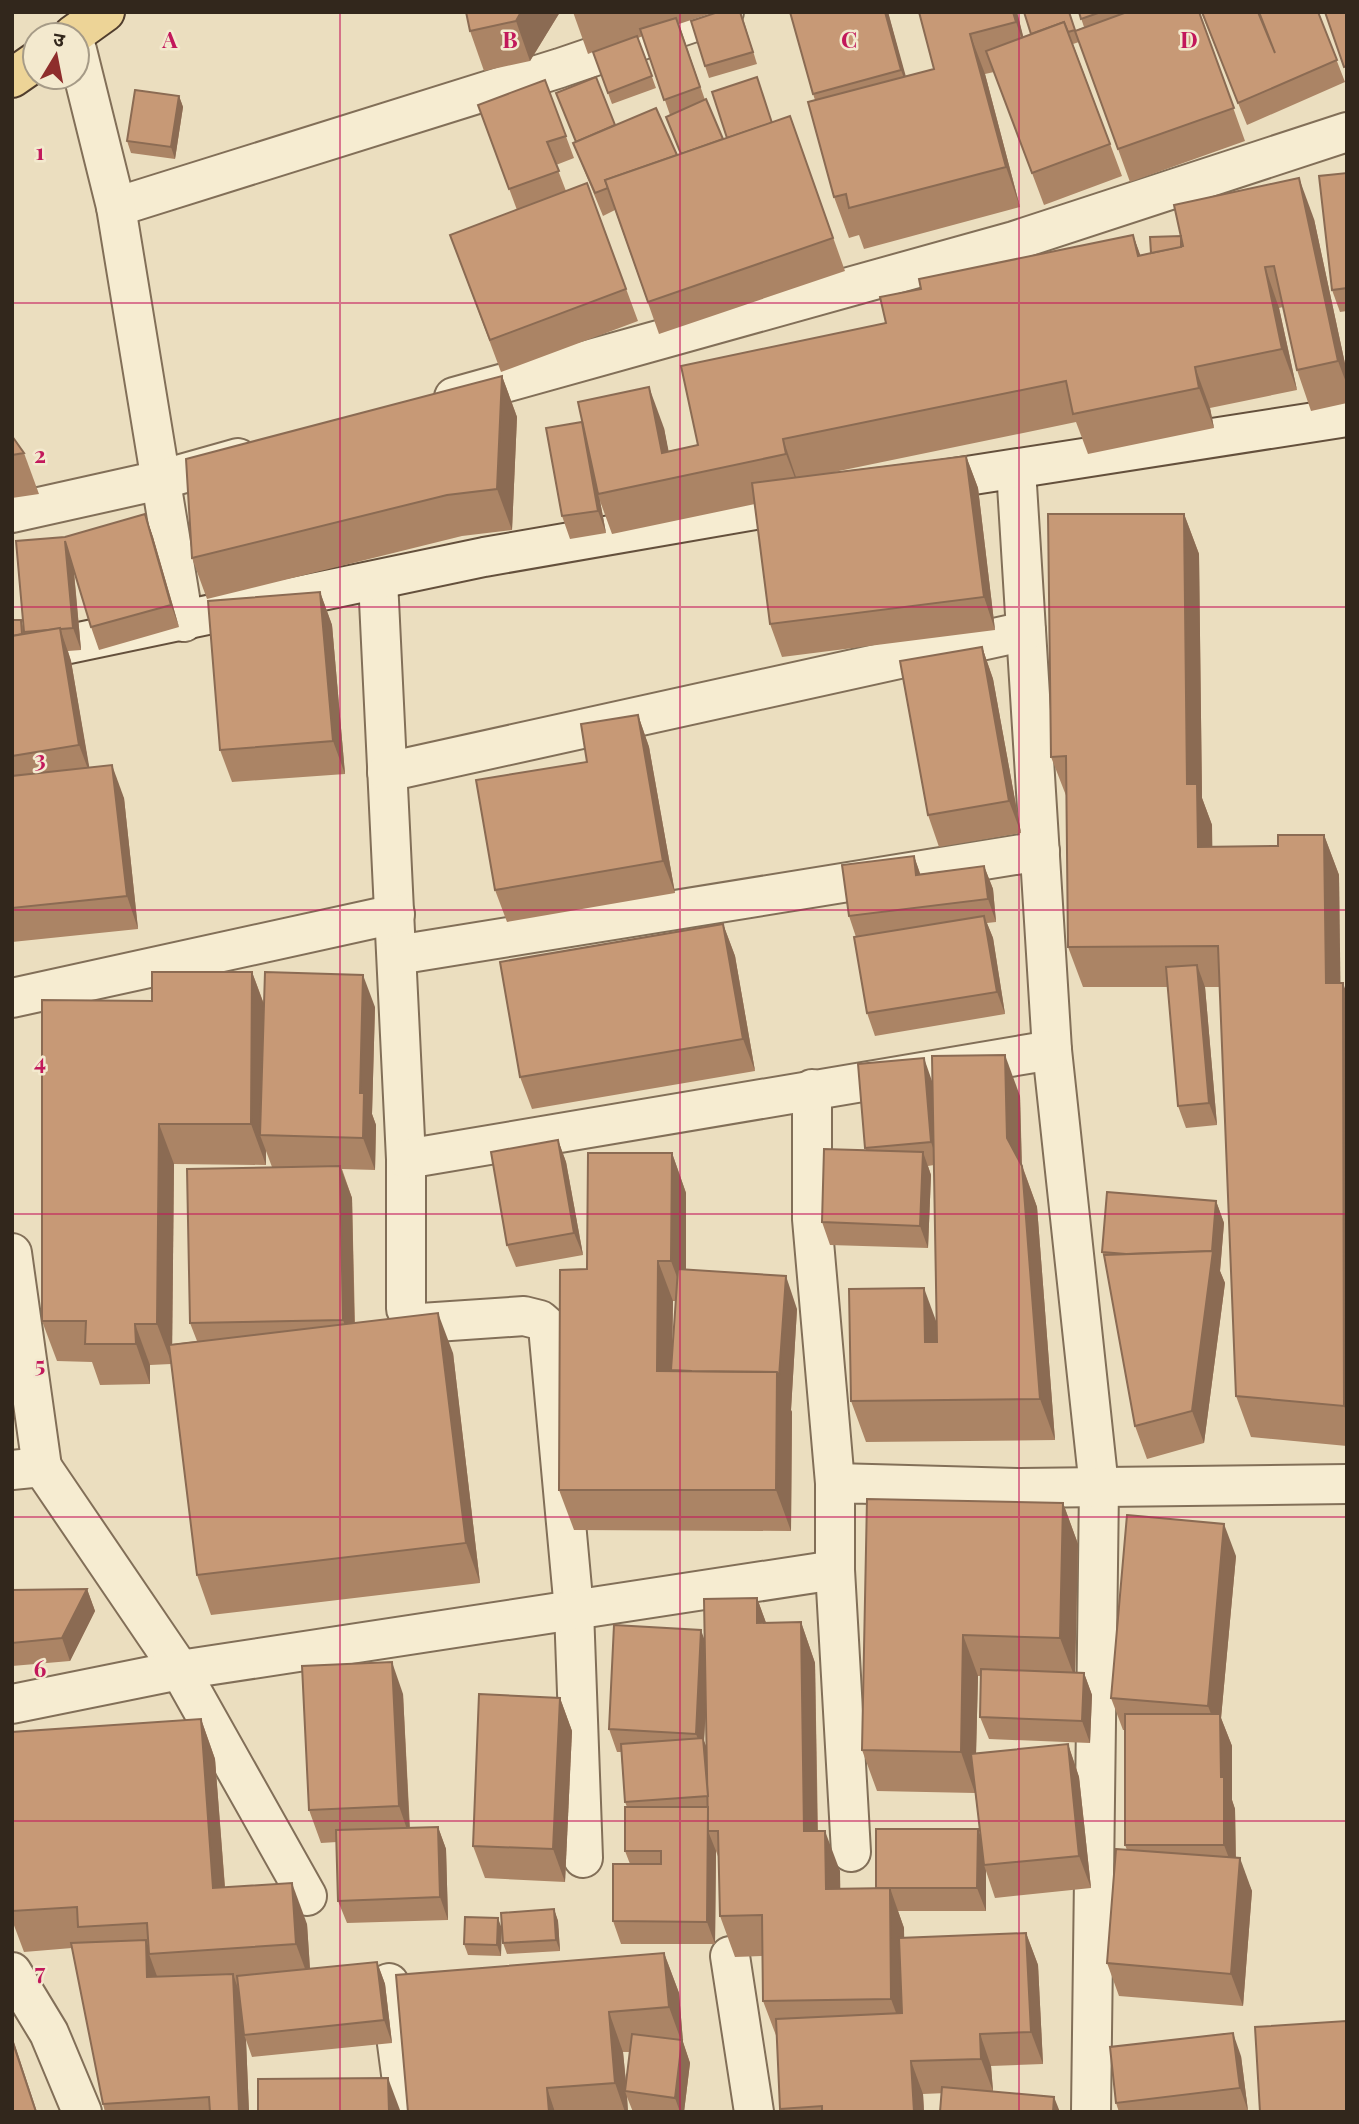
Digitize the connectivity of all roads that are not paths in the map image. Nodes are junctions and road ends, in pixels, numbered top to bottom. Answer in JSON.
{"nodes":[{"id":1,"x":724,"y":12,"type":"edge"},
{"id":2,"x":87,"y":91,"type":"edge"},
{"id":3,"x":1347,"y":132,"type":"edge"},
{"id":4,"x":116,"y":207,"type":"junction"},
{"id":5,"x":425,"y":405,"type":"edge"},
{"id":6,"x":1347,"y":417,"type":"edge"},
{"id":7,"x":266,"y":450,"type":"edge"},
{"id":8,"x":1016,"y":469,"type":"junction"},
{"id":9,"x":160,"y":480,"type":"junction"},
{"id":10,"x":887,"y":489,"type":"edge"},
{"id":11,"x":848,"y":495,"type":"edge"},
{"id":12,"x":12,"y":513,"type":"edge"},
{"id":13,"x":378,"y":580,"type":"junction"},
{"id":14,"x":184,"y":622,"type":"junction"},
{"id":15,"x":1026,"y":631,"type":"junction"},
{"id":16,"x":12,"y":656,"type":"edge"},
{"id":17,"x":387,"y":772,"type":"junction"},
{"id":18,"x":1040,"y":851,"type":"junction"},
{"id":19,"x":396,"y":914,"type":"junction"},
{"id":20,"x":397,"y":955,"type":"junction"},
{"id":21,"x":12,"y":998,"type":"edge"},
{"id":22,"x":1052,"y":1051,"type":"junction"},
{"id":23,"x":812,"y":1089,"type":"junction"},
{"id":24,"x":406,"y":1159,"type":"junction"},
{"id":25,"x":12,"y":1253,"type":"edge"},
{"id":26,"x":27,"y":1469,"type":"edge"},
{"id":27,"x":835,"y":1483,"type":"junction"},
{"id":28,"x":1347,"y":1484,"type":"edge"},
{"id":29,"x":1100,"y":1487,"type":"junction"},
{"id":30,"x":835,"y":1570,"type":"junction"},
{"id":31,"x":574,"y":1610,"type":"junction"},
{"id":32,"x":180,"y":1670,"type":"junction"},
{"id":33,"x":12,"y":1704,"type":"edge"},
{"id":34,"x":851,"y":1852,"type":"dead end"},
{"id":35,"x":583,"y":1858,"type":"dead end"},
{"id":36,"x":307,"y":1896,"type":"dead end"},
{"id":37,"x":730,"y":1956,"type":"edge"},
{"id":38,"x":12,"y":1972,"type":"edge"},
{"id":39,"x":388,"y":1983,"type":"dead end"},
{"id":40,"x":82,"y":2112,"type":"edge"},
{"id":41,"x":406,"y":2112,"type":"edge"},
{"id":42,"x":754,"y":2112,"type":"edge"},
{"id":43,"x":1091,"y":2112,"type":"edge"}],
"edges":[{"from":1,"to":4,"type":"street"},
{"from":2,"to":4,"type":"street"},
{"from":3,"to":5,"type":"street"},
{"from":4,"to":9,"type":"street"},
{"from":6,"to":8,"type":"street"},
{"from":7,"to":9,"type":"street"},
{"from":8,"to":10,"type":"street"},
{"from":8,"to":15,"type":"street"},
{"from":9,"to":12,"type":"street"},
{"from":9,"to":14,"type":"street"},
{"from":11,"to":13,"type":"street"},
{"from":13,"to":14,"type":"street"},
{"from":13,"to":17,"type":"street"},
{"from":14,"to":16,"type":"street"},
{"from":15,"to":17,"type":"street"},
{"from":15,"to":18,"type":"street"},
{"from":17,"to":19,"type":"street"},
{"from":18,"to":20,"type":"street"},
{"from":18,"to":22,"type":"street"},
{"from":19,"to":20,"type":"street"},
{"from":19,"to":21,"type":"street"},
{"from":20,"to":24,"type":"street"},
{"from":22,"to":23,"type":"street"},
{"from":22,"to":29,"type":"street"},
{"from":23,"to":24,"type":"street"},
{"from":23,"to":27,"type":"street"},
{"from":24,"to":31,"type":"street"},
{"from":25,"to":26,"type":"street"},
{"from":26,"to":32,"type":"street"},
{"from":27,"to":29,"type":"street"},
{"from":27,"to":30,"type":"street"},
{"from":28,"to":29,"type":"street"},
{"from":29,"to":43,"type":"street"},
{"from":30,"to":31,"type":"street"},
{"from":30,"to":34,"type":"street"},
{"from":31,"to":32,"type":"street"},
{"from":31,"to":35,"type":"street"},
{"from":32,"to":33,"type":"street"},
{"from":32,"to":36,"type":"street"},
{"from":37,"to":42,"type":"street"},
{"from":38,"to":40,"type":"street"},
{"from":39,"to":41,"type":"street"}]}
